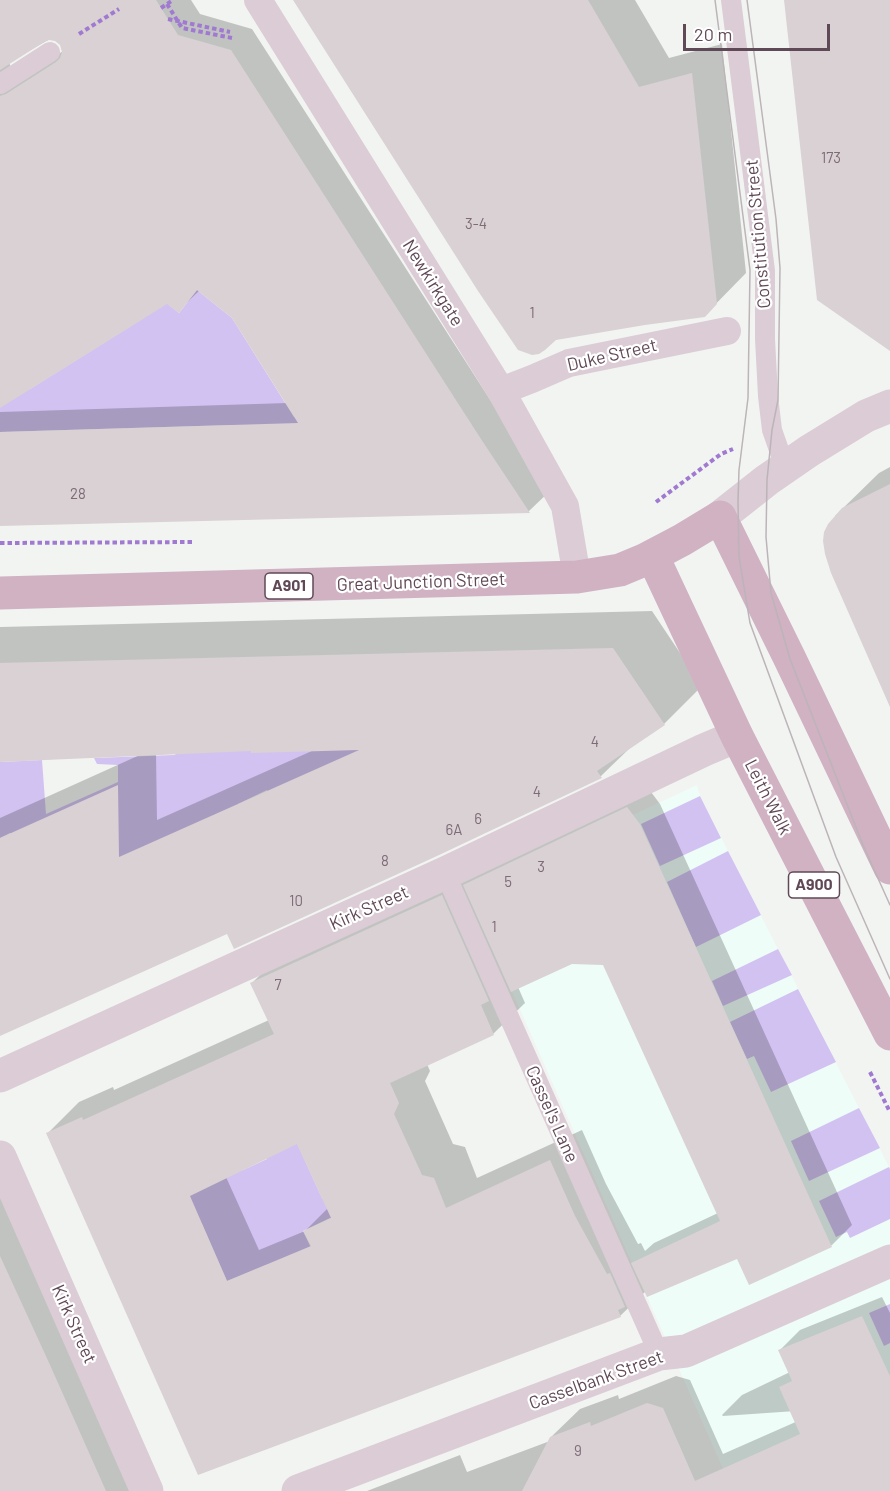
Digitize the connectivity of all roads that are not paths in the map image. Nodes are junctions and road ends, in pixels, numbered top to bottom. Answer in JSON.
{"nodes":[{"id":1,"x":258,"y":0,"type":"edge"},
{"id":2,"x":731,"y":0,"type":"edge"},
{"id":3,"x":50,"y":52,"type":"road end"},
{"id":4,"x":0,"y":84,"type":"edge"},
{"id":5,"x":728,"y":331,"type":"dead end"},
{"id":6,"x":501,"y":390,"type":"junction"},
{"id":7,"x":890,"y":406,"type":"edge"},
{"id":8,"x":785,"y":467,"type":"junction"},
{"id":9,"x":720,"y":517,"type":"junction"},
{"id":10,"x":653,"y":557,"type":"junction"},
{"id":11,"x":577,"y":578,"type":"junction"},
{"id":12,"x":0,"y":593,"type":"edge"},
{"id":13,"x":737,"y":736,"type":"junction"},
{"id":14,"x":890,"y":868,"type":"edge"},
{"id":15,"x":445,"y":873,"type":"junction"},
{"id":16,"x":890,"y":1034,"type":"edge"},
{"id":17,"x":0,"y":1076,"type":"edge"},
{"id":18,"x":0,"y":1157,"type":"edge"},
{"id":19,"x":890,"y":1261,"type":"edge"},
{"id":20,"x":660,"y":1354,"type":"junction"},
{"id":21,"x":147,"y":1491,"type":"edge"},
{"id":22,"x":298,"y":1491,"type":"edge"}],
"edges":[{"from":1,"to":6,"type":"street","name":"Newkirkgate"},
{"from":2,"to":8,"type":"lane","name":"Constitution Street"},
{"from":3,"to":4,"type":"lane"},
{"from":5,"to":6,"type":"street","name":"Duke Street"},
{"from":6,"to":11,"type":"street","name":"Newkirkgate"},
{"from":7,"to":8,"type":"street"},
{"from":8,"to":9,"type":"street"},
{"from":9,"to":10,"type":"main road","name":"Great Junction Street","number":"A901"},
{"from":9,"to":14,"type":"main road"},
{"from":10,"to":11,"type":"main road","name":"Great Junction Street","number":"A901"},
{"from":10,"to":13,"type":"main road","name":"Leith Walk","number":"A900"},
{"from":11,"to":12,"type":"main road","name":"Great Junction Street","number":"A901"},
{"from":13,"to":15,"type":"street","name":"Kirk Street"},
{"from":13,"to":16,"type":"main road","name":"Leith Walk","number":"A900"},
{"from":15,"to":17,"type":"street","name":"Kirk Street"},
{"from":15,"to":20,"type":"lane","name":"Cassel's Lane"},
{"from":18,"to":21,"type":"street","name":"Kirk Street"},
{"from":19,"to":20,"type":"street","name":"Casselbank Street"},
{"from":20,"to":22,"type":"street","name":"Casselbank Street"}]}
